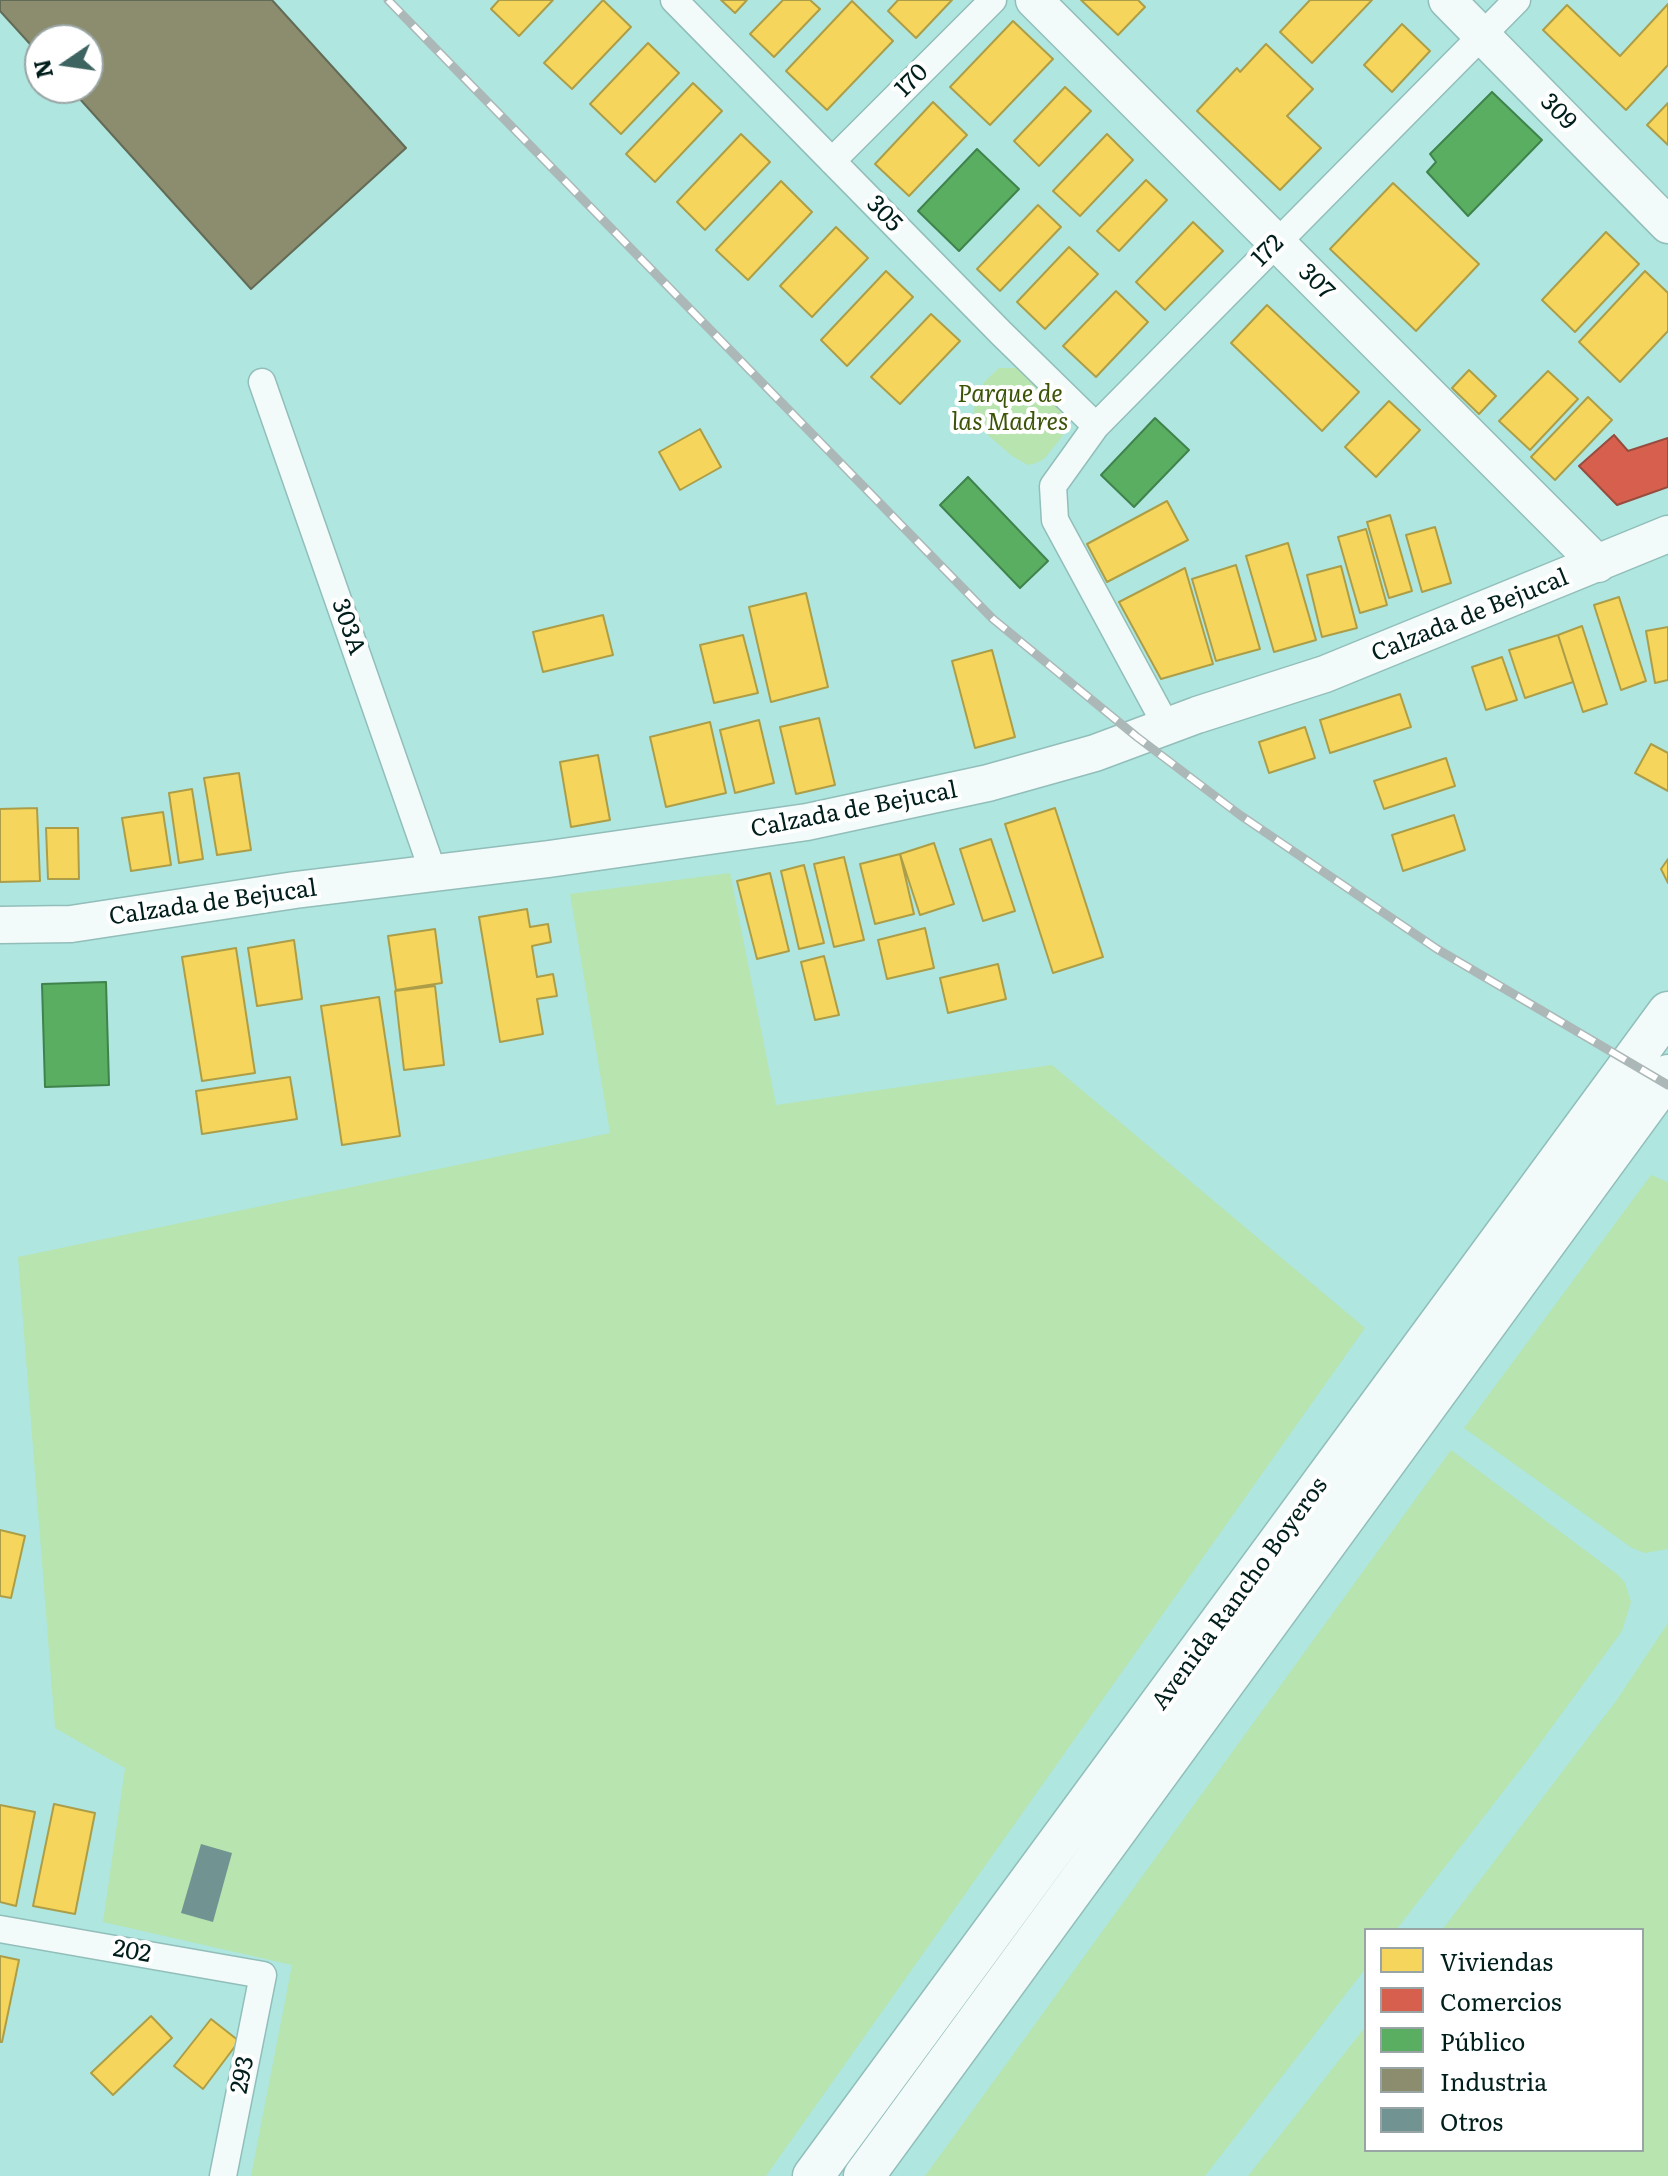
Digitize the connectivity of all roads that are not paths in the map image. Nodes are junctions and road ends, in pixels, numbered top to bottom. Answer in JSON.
{"nodes":[{"id":1,"x":674,"y":0,"type":"edge"},
{"id":2,"x":993,"y":0,"type":"edge"},
{"id":3,"x":1034,"y":0,"type":"edge"},
{"id":4,"x":1447,"y":0,"type":"edge"},
{"id":5,"x":1517,"y":0,"type":"edge"},
{"id":6,"x":1482,"y":34,"type":"junction"},
{"id":7,"x":832,"y":161,"type":"junction"},
{"id":8,"x":1668,"y":225,"type":"edge"},
{"id":9,"x":1276,"y":242,"type":"junction"},
{"id":10,"x":262,"y":382,"type":"dead end"},
{"id":11,"x":1096,"y":426,"type":"junction"},
{"id":12,"x":1668,"y":534,"type":"edge"},
{"id":13,"x":1598,"y":564,"type":"junction"},
{"id":14,"x":1167,"y":727,"type":"junction"},
{"id":15,"x":433,"y":872,"type":"junction"},
{"id":16,"x":0,"y":925,"type":"edge"},
{"id":17,"x":1668,"y":1012,"type":"edge"},
{"id":18,"x":1668,"y":1075,"type":"edge"},
{"id":19,"x":0,"y":1929,"type":"edge"},
{"id":20,"x":263,"y":1975,"type":"joint"},
{"id":21,"x":865,"y":2175,"type":"edge"},
{"id":22,"x":223,"y":2176,"type":"edge"},
{"id":23,"x":813,"y":2176,"type":"edge"}],
"edges":[{"from":1,"to":7,"type":"street","name":"305"},
{"from":2,"to":7,"type":"street","name":"170"},
{"from":3,"to":9,"type":"main road","name":"307"},
{"from":4,"to":6,"type":"main road","name":"309"},
{"from":5,"to":6,"type":"street","name":"172"},
{"from":6,"to":8,"type":"main road","name":"309"},
{"from":6,"to":9,"type":"street","name":"172"},
{"from":7,"to":11,"type":"street","name":"305"},
{"from":9,"to":11,"type":"street","name":"172"},
{"from":9,"to":13,"type":"main road","name":"307"},
{"from":10,"to":15,"type":"street","name":"303A"},
{"from":11,"to":14,"type":"street","name":"172"},
{"from":12,"to":13,"type":"main road","name":"Calzada de Bejucal"},
{"from":13,"to":14,"type":"main road","name":"Calzada de Bejucal"},
{"from":14,"to":15,"type":"main road","name":"Calzada de Bejucal"},
{"from":15,"to":16,"type":"main road","name":"Calzada de Bejucal"},
{"from":17,"to":23,"type":"main road","name":"Avenida Rancho Boyeros"},
{"from":18,"to":21,"type":"main road","name":"Avenida Rancho Boyeros"},
{"from":19,"to":20,"type":"street","name":"202"},
{"from":20,"to":22,"type":"street","name":"293"}]}
